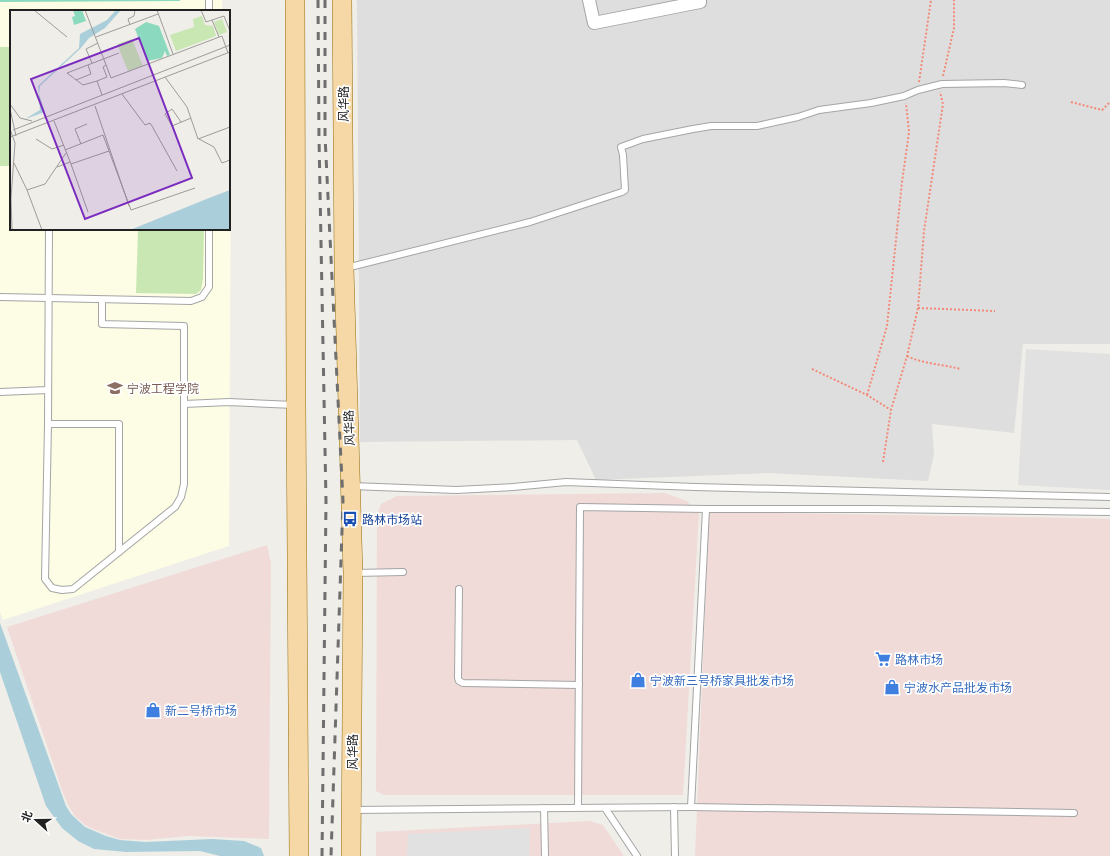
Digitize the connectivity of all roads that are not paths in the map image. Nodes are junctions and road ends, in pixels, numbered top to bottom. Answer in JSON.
{"nodes":[{"id":1,"x":295,"y":0,"type":"edge"},
{"id":2,"x":342,"y":0,"type":"edge"},
{"id":3,"x":589,"y":0,"type":"edge"},
{"id":4,"x":700,"y":0,"type":"edge"},
{"id":5,"x":1022,"y":86,"type":"dead end"},
{"id":6,"x":49,"y":230,"type":"edge"},
{"id":7,"x":209,"y":230,"type":"edge"},
{"id":8,"x":344,"y":268,"type":"junction"},
{"id":9,"x":0,"y":297,"type":"edge"},
{"id":10,"x":49,"y":298,"type":"junction"},
{"id":11,"x":102,"y":300,"type":"junction"},
{"id":12,"x":48,"y":390,"type":"junction"},
{"id":13,"x":0,"y":392,"type":"edge"},
{"id":14,"x":184,"y":404,"type":"junction"},
{"id":15,"x":296,"y":405,"type":"junction"},
{"id":16,"x":48,"y":424,"type":"junction"},
{"id":17,"x":350,"y":486,"type":"junction"},
{"id":18,"x":1110,"y":497,"type":"edge"},
{"id":19,"x":706,"y":509,"type":"junction"},
{"id":20,"x":1110,"y":512,"type":"edge"},
{"id":21,"x":119,"y":552,"type":"junction"},
{"id":22,"x":403,"y":572,"type":"dead end"},
{"id":23,"x":352,"y":573,"type":"junction"},
{"id":24,"x":459,"y":589,"type":"dead end"},
{"id":25,"x":579,"y":685,"type":"junction"},
{"id":26,"x":578,"y":807,"type":"junction"},
{"id":27,"x":674,"y":807,"type":"junction"},
{"id":28,"x":691,"y":807,"type":"junction"},
{"id":29,"x":544,"y":808,"type":"junction"},
{"id":30,"x":605,"y":808,"type":"junction"},
{"id":31,"x":352,"y":810,"type":"junction"},
{"id":32,"x":1074,"y":814,"type":"dead end"},
{"id":33,"x":299,"y":856,"type":"edge"},
{"id":34,"x":351,"y":856,"type":"edge"},
{"id":35,"x":545,"y":856,"type":"edge"},
{"id":36,"x":637,"y":856,"type":"edge"},
{"id":37,"x":675,"y":856,"type":"edge"}],
"edges":[{"from":1,"to":15,"type":"main road"},
{"from":2,"to":8,"type":"main road","name":"风华路"},
{"from":3,"to":4,"type":"street"},
{"from":5,"to":8,"type":"lane"},
{"from":6,"to":10,"type":"lane"},
{"from":7,"to":11,"type":"lane"},
{"from":8,"to":17,"type":"main road","name":"风华路"},
{"from":9,"to":10,"type":"lane"},
{"from":10,"to":11,"type":"lane"},
{"from":10,"to":12,"type":"lane"},
{"from":11,"to":14,"type":"lane"},
{"from":12,"to":13,"type":"lane"},
{"from":12,"to":16,"type":"lane"},
{"from":14,"to":15,"type":"lane"},
{"from":14,"to":21,"type":"lane"},
{"from":15,"to":33,"type":"main road"},
{"from":16,"to":21,"type":"lane"},
{"from":16,"to":21,"type":"lane"},
{"from":17,"to":18,"type":"lane"},
{"from":17,"to":23,"type":"main road","name":"风华路"},
{"from":19,"to":20,"type":"lane"},
{"from":19,"to":25,"type":"lane"},
{"from":19,"to":28,"type":"lane"},
{"from":22,"to":23,"type":"lane"},
{"from":23,"to":31,"type":"main road","name":"风华路"},
{"from":24,"to":25,"type":"lane"},
{"from":25,"to":26,"type":"lane"},
{"from":26,"to":29,"type":"lane"},
{"from":26,"to":30,"type":"lane"},
{"from":27,"to":28,"type":"lane"},
{"from":27,"to":30,"type":"lane"},
{"from":27,"to":37,"type":"lane"},
{"from":28,"to":32,"type":"lane"},
{"from":29,"to":31,"type":"lane"},
{"from":29,"to":35,"type":"lane"},
{"from":30,"to":36,"type":"lane"},
{"from":31,"to":34,"type":"main road","name":"风华路"}]}
